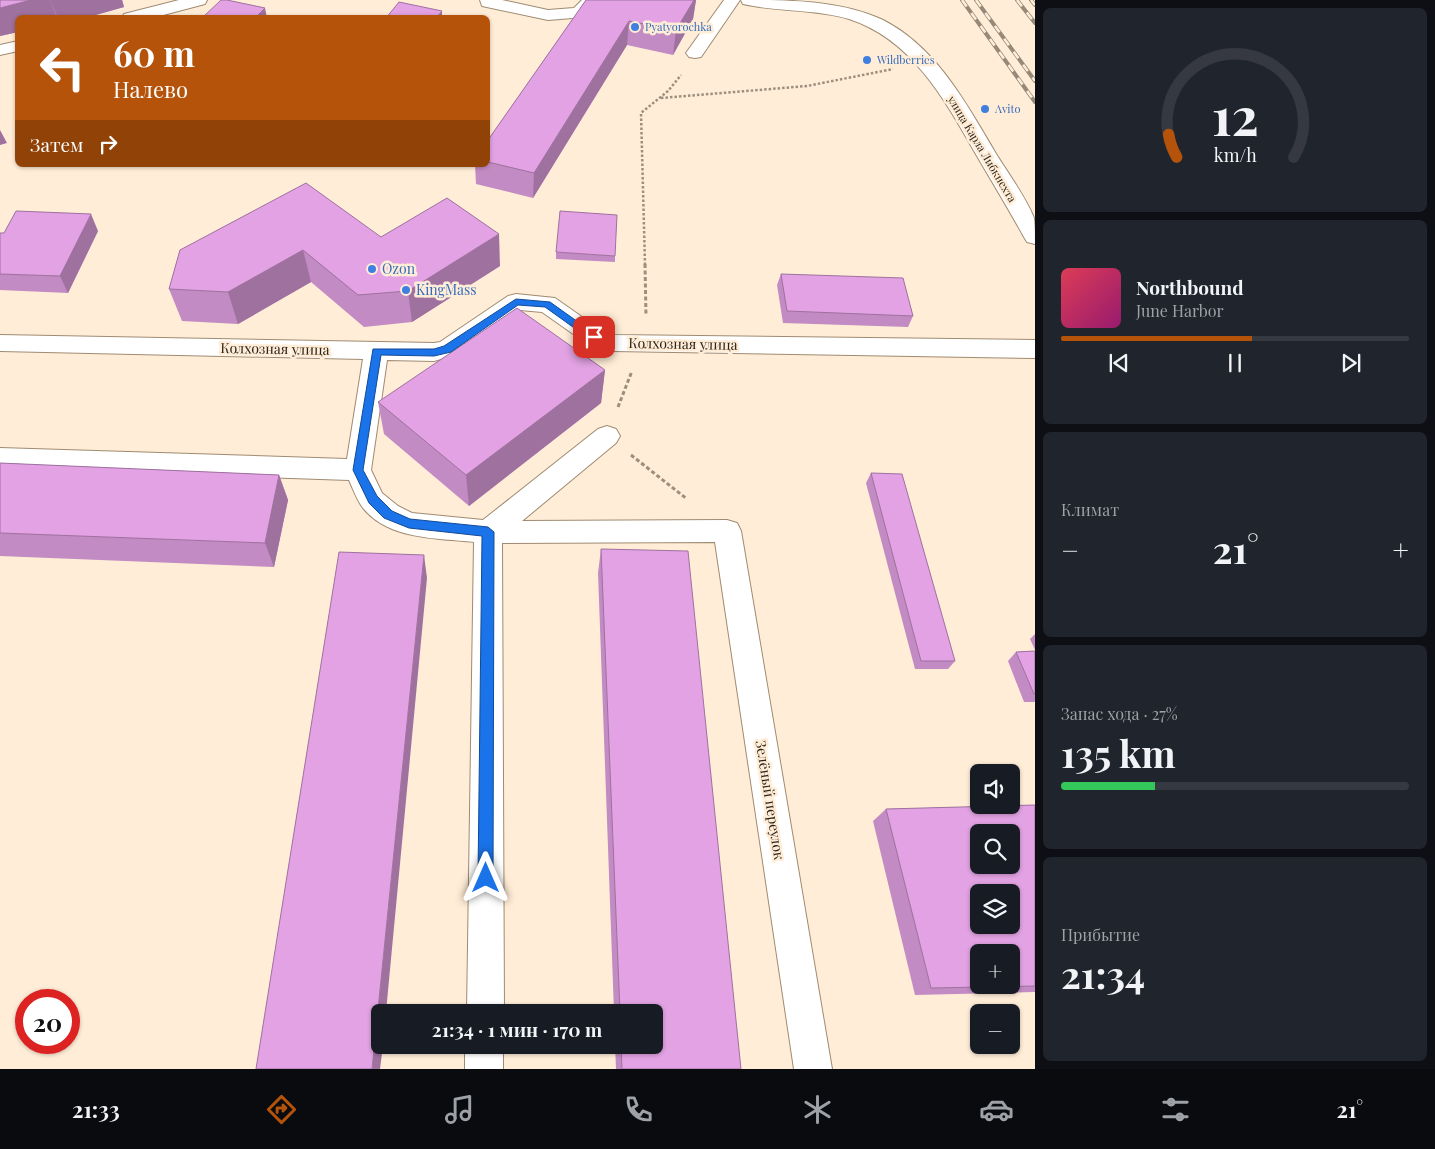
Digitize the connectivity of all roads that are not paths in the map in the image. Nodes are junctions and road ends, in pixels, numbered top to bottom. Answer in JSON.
{"nodes":[{"id":1,"x":199,"y":0,"type":"edge"},
{"id":2,"x":488,"y":0,"type":"edge"},
{"id":3,"x":592,"y":0,"type":"edge"},
{"id":4,"x":732,"y":0,"type":"edge"},
{"id":5,"x":749,"y":0,"type":"edge"},
{"id":6,"x":853,"y":8,"type":"edge"},
{"id":7,"x":142,"y":15,"type":"edge"},
{"id":8,"x":15,"y":47,"type":"edge"},
{"id":9,"x":0,"y":50,"type":"edge"},
{"id":10,"x":695,"y":54,"type":"road end"},
{"id":11,"x":1035,"y":237,"type":"edge"},
{"id":12,"x":0,"y":343,"type":"edge"},
{"id":13,"x":1034,"y":348,"type":"edge"},
{"id":14,"x":376,"y":352,"type":"junction"},
{"id":15,"x":607,"y":436,"type":"road end"},
{"id":16,"x":0,"y":458,"type":"edge"},
{"id":17,"x":358,"y":470,"type":"junction"},
{"id":18,"x":488,"y":532,"type":"junction"},
{"id":19,"x":485,"y":1004,"type":"edge"},
{"id":20,"x":484,"y":1054,"type":"edge"},
{"id":21,"x":484,"y":1069,"type":"edge"},
{"id":22,"x":813,"y":1069,"type":"edge"}],
"edges":[{"from":1,"to":7,"type":"street"},
{"from":2,"to":3,"type":"street"},
{"from":4,"to":10,"type":"street"},
{"from":5,"to":6,"type":"street","name":"улица Карла Либкнехта"},
{"from":6,"to":11,"type":"street","name":"улица Карла Либкнехта"},
{"from":8,"to":9,"type":"street"},
{"from":12,"to":14,"type":"street","name":"Колхозная улица"},
{"from":13,"to":14,"type":"street","name":"Колхозная улица"},
{"from":14,"to":17,"type":"street"},
{"from":15,"to":18,"type":"street"},
{"from":16,"to":17,"type":"street"},
{"from":17,"to":18,"type":"street"},
{"from":18,"to":19,"type":"street"},
{"from":18,"to":22,"type":"street","name":"Зелёный переулок"},
{"from":20,"to":21,"type":"street"}]}
